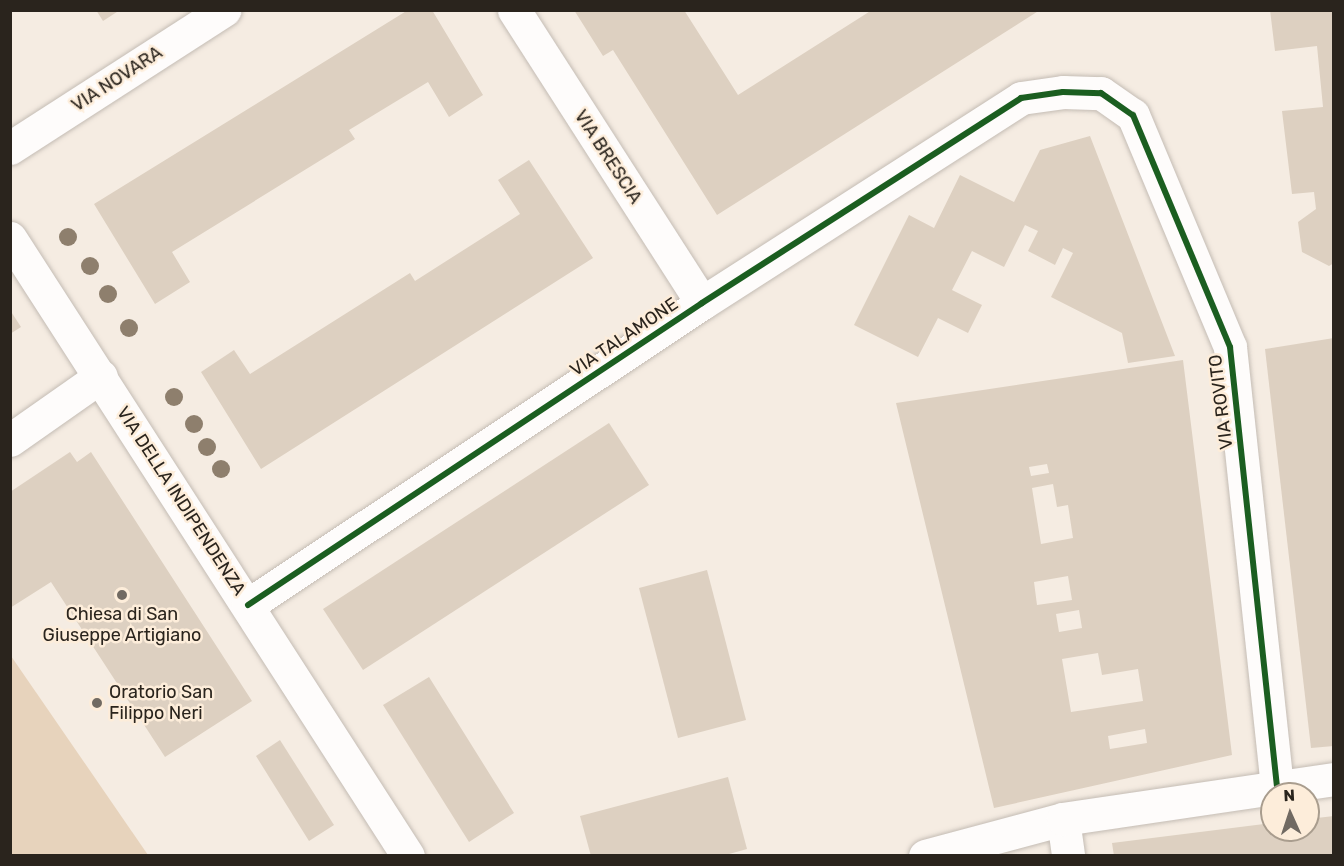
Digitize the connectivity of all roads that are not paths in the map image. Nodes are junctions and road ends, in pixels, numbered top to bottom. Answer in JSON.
{"nodes":[{"id":1,"x":224,"y":10,"type":"edge"},
{"id":2,"x":514,"y":10,"type":"edge"},
{"id":3,"x":1021,"y":98,"type":"joint"},
{"id":4,"x":10,"y":148,"type":"edge"},
{"id":5,"x":10,"y":238,"type":"edge"},
{"id":6,"x":702,"y":303,"type":"junction"},
{"id":7,"x":101,"y":376,"type":"junction"},
{"id":8,"x":10,"y":440,"type":"edge"},
{"id":9,"x":248,"y":605,"type":"junction"},
{"id":10,"x":1334,"y":779,"type":"edge"},
{"id":11,"x":1277,"y":782,"type":"edge"},
{"id":12,"x":1306,"y":782,"type":"edge"},
{"id":13,"x":1260,"y":788,"type":"edge"},
{"id":14,"x":1063,"y":819,"type":"junction"},
{"id":15,"x":408,"y":855,"type":"edge"},
{"id":16,"x":925,"y":855,"type":"edge"},
{"id":17,"x":1068,"y":855,"type":"edge"}],
"edges":[{"from":1,"to":4,"type":"street","name":"VIA NOVARA"},
{"from":2,"to":6,"type":"street","name":"VIA BRESCIA"},
{"from":3,"to":6,"type":"street","name":"VIA TALAMONE"},
{"from":3,"to":11,"type":"street","name":"VIA ROVITO"},
{"from":5,"to":7,"type":"street","name":"VIA DELLA INDIPENDENZA"},
{"from":6,"to":9,"type":"street","name":"VIA TALAMONE"},
{"from":7,"to":8,"type":"street"},
{"from":7,"to":9,"type":"street","name":"VIA DELLA INDIPENDENZA"},
{"from":9,"to":15,"type":"street","name":"VIA DELLA INDIPENDENZA"},
{"from":10,"to":12,"type":"street"},
{"from":13,"to":14,"type":"street"},
{"from":14,"to":16,"type":"street"},
{"from":14,"to":17,"type":"street"}]}
